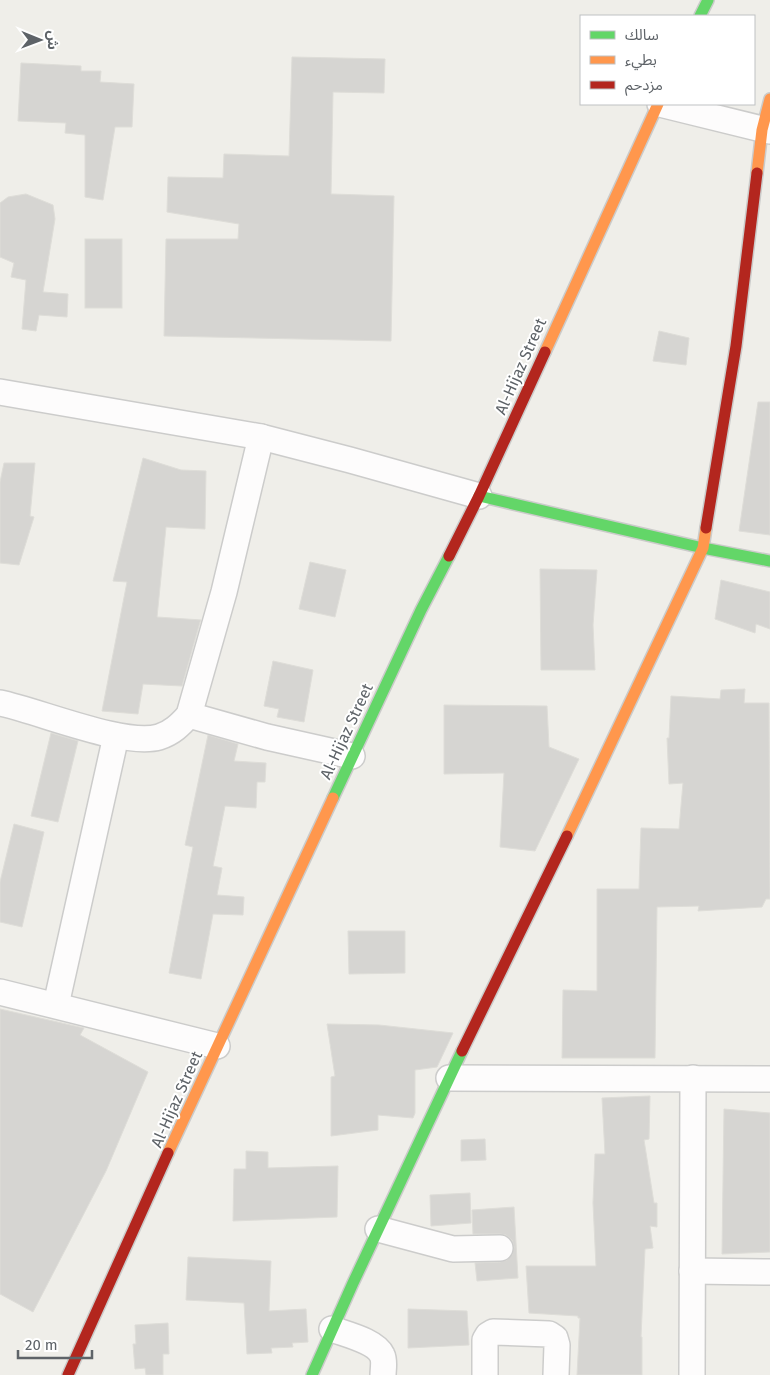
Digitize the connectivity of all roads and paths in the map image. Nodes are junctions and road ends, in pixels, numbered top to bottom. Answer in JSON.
{"nodes":[{"id":1,"x":708,"y":0,"type":"edge"},
{"id":2,"x":700,"y":15,"type":"edge"},
{"id":3,"x":770,"y":99,"type":"edge"},
{"id":4,"x":659,"y":105,"type":"edge"},
{"id":5,"x":663,"y":105,"type":"edge"},
{"id":6,"x":766,"y":131,"type":"edge"},
{"id":7,"x":0,"y":392,"type":"edge"},
{"id":8,"x":261,"y":438,"type":"junction"},
{"id":9,"x":479,"y":496,"type":"junction"},
{"id":10,"x":703,"y":548,"type":"junction"},
{"id":11,"x":770,"y":561,"type":"edge"},
{"id":12,"x":0,"y":703,"type":"edge"},
{"id":13,"x":189,"y":714,"type":"junction"},
{"id":14,"x":116,"y":736,"type":"junction"},
{"id":15,"x":352,"y":756,"type":"junction"},
{"id":16,"x":0,"y":992,"type":"edge"},
{"id":17,"x":56,"y":1005,"type":"junction"},
{"id":18,"x":217,"y":1046,"type":"junction"},
{"id":19,"x":449,"y":1078,"type":"junction"},
{"id":20,"x":693,"y":1078,"type":"junction"},
{"id":21,"x":770,"y":1078,"type":"edge"},
{"id":22,"x":378,"y":1229,"type":"junction"},
{"id":23,"x":500,"y":1248,"type":"dead end"},
{"id":24,"x":692,"y":1271,"type":"junction"},
{"id":25,"x":770,"y":1272,"type":"edge"},
{"id":26,"x":332,"y":1329,"type":"junction"},
{"id":27,"x":68,"y":1375,"type":"edge"},
{"id":28,"x":312,"y":1375,"type":"edge"},
{"id":29,"x":383,"y":1375,"type":"edge"},
{"id":30,"x":485,"y":1375,"type":"edge"},
{"id":31,"x":556,"y":1375,"type":"edge"},
{"id":32,"x":692,"y":1375,"type":"edge"}],
"edges":[{"from":1,"to":2,"type":"street"},
{"from":3,"to":6,"type":"street"},
{"from":4,"to":9,"type":"street","name":"Al-Hijaz Street"},
{"from":5,"to":6,"type":"street"},
{"from":6,"to":10,"type":"street"},
{"from":7,"to":8,"type":"street"},
{"from":8,"to":9,"type":"street"},
{"from":8,"to":13,"type":"street"},
{"from":9,"to":10,"type":"street"},
{"from":9,"to":15,"type":"street","name":"Al-Hijaz Street"},
{"from":10,"to":11,"type":"street"},
{"from":10,"to":19,"type":"street"},
{"from":12,"to":14,"type":"street"},
{"from":13,"to":14,"type":"street"},
{"from":13,"to":15,"type":"street"},
{"from":14,"to":17,"type":"street"},
{"from":15,"to":18,"type":"street","name":"Al-Hijaz Street"},
{"from":16,"to":17,"type":"street"},
{"from":17,"to":18,"type":"street"},
{"from":18,"to":27,"type":"street","name":"Al-Hijaz Street"},
{"from":19,"to":20,"type":"street"},
{"from":19,"to":22,"type":"street"},
{"from":20,"to":21,"type":"street"},
{"from":20,"to":24,"type":"street"},
{"from":22,"to":23,"type":"street"},
{"from":22,"to":26,"type":"street"},
{"from":24,"to":25,"type":"street"},
{"from":24,"to":32,"type":"street"},
{"from":26,"to":28,"type":"street"},
{"from":26,"to":29,"type":"street"},
{"from":30,"to":31,"type":"street"}]}
